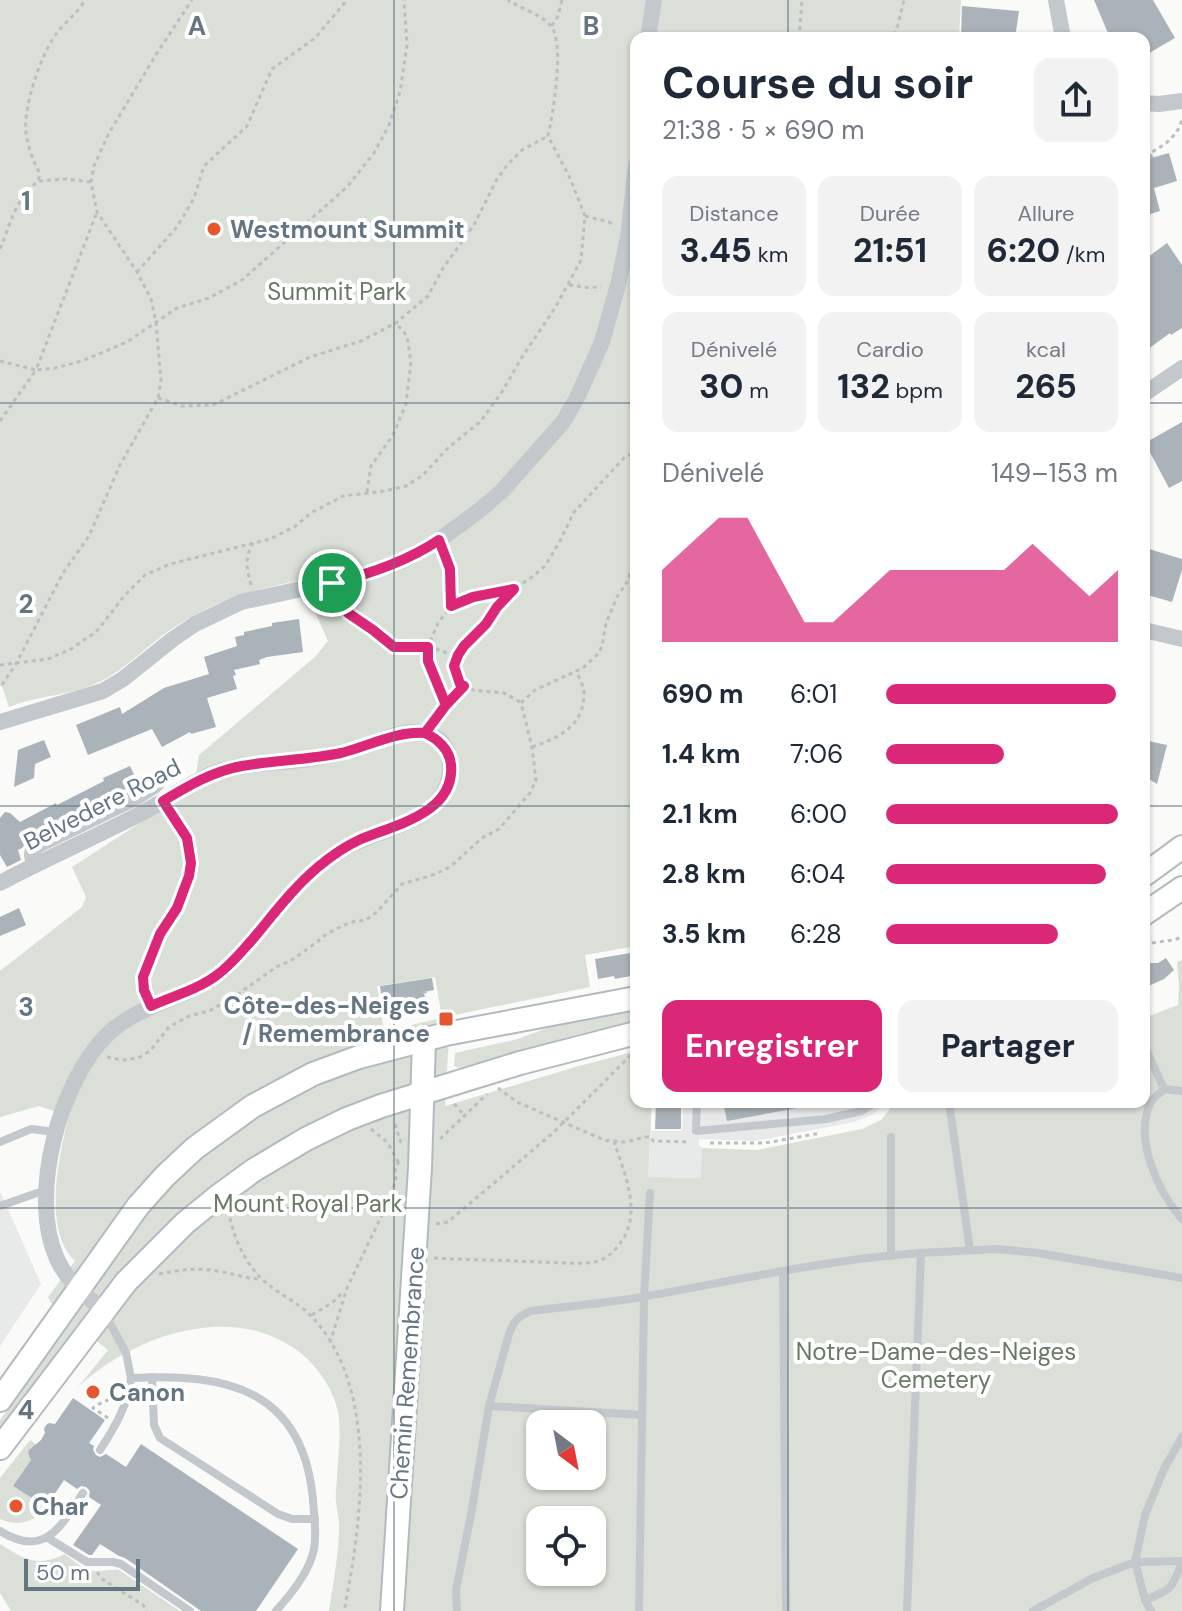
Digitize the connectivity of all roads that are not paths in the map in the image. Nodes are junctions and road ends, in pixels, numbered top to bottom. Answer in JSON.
{"nodes":[{"id":1,"x":654,"y":0,"type":"edge"},
{"id":2,"x":1056,"y":0,"type":"edge"},
{"id":3,"x":649,"y":32,"type":"edge"},
{"id":4,"x":1062,"y":32,"type":"edge"},
{"id":5,"x":1182,"y":101,"type":"edge"},
{"id":6,"x":1150,"y":103,"type":"edge"},
{"id":7,"x":630,"y":219,"type":"edge"},
{"id":8,"x":1182,"y":368,"type":"edge"},
{"id":9,"x":1150,"y":390,"type":"edge"},
{"id":10,"x":1150,"y":631,"type":"edge"},
{"id":11,"x":1182,"y":639,"type":"edge"},
{"id":12,"x":0,"y":722,"type":"edge"},
{"id":13,"x":160,"y":777,"type":"dead end"},
{"id":14,"x":1182,"y":847,"type":"edge"},
{"id":15,"x":35,"y":865,"type":"junction"},
{"id":16,"x":1150,"y":871,"type":"edge"},
{"id":17,"x":0,"y":883,"type":"edge"},
{"id":18,"x":1182,"y":888,"type":"edge"},
{"id":19,"x":1150,"y":910,"type":"edge"},
{"id":20,"x":630,"y":999,"type":"edge"},
{"id":21,"x":630,"y":1034,"type":"edge"},
{"id":22,"x":424,"y":1040,"type":"junction"},
{"id":23,"x":1150,"y":1058,"type":"edge"},
{"id":24,"x":1164,"y":1089,"type":"junction"},
{"id":25,"x":1182,"y":1091,"type":"edge"},
{"id":26,"x":423,"y":1092,"type":"junction"},
{"id":27,"x":1150,"y":1105,"type":"edge"},
{"id":28,"x":697,"y":1108,"type":"edge"},
{"id":29,"x":867,"y":1108,"type":"edge"},
{"id":30,"x":950,"y":1108,"type":"edge"},
{"id":31,"x":1149,"y":1108,"type":"edge"},
{"id":32,"x":55,"y":1132,"type":"junction"},
{"id":33,"x":891,"y":1137,"type":"dead end"},
{"id":34,"x":0,"y":1142,"type":"edge"},
{"id":35,"x":47,"y":1191,"type":"junction"},
{"id":36,"x":650,"y":1193,"type":"dead end"},
{"id":37,"x":0,"y":1206,"type":"edge"},
{"id":38,"x":1182,"y":1219,"type":"edge"},
{"id":39,"x":970,"y":1250,"type":"junction"},
{"id":40,"x":921,"y":1253,"type":"junction"},
{"id":41,"x":891,"y":1255,"type":"junction"},
{"id":42,"x":783,"y":1272,"type":"junction"},
{"id":43,"x":1182,"y":1278,"type":"edge"},
{"id":44,"x":77,"y":1289,"type":"junction"},
{"id":45,"x":644,"y":1297,"type":"junction"},
{"id":46,"x":103,"y":1310,"type":"junction"},
{"id":47,"x":152,"y":1377,"type":"junction"},
{"id":48,"x":131,"y":1378,"type":"junction"},
{"id":49,"x":0,"y":1400,"type":"edge"},
{"id":50,"x":489,"y":1406,"type":"junction"},
{"id":51,"x":642,"y":1415,"type":"junction"},
{"id":52,"x":1182,"y":1437,"type":"edge"},
{"id":53,"x":0,"y":1448,"type":"edge"},
{"id":54,"x":100,"y":1450,"type":"dead end"},
{"id":55,"x":83,"y":1493,"type":"dead end"},
{"id":56,"x":315,"y":1519,"type":"junction"},
{"id":57,"x":0,"y":1531,"type":"edge"},
{"id":58,"x":48,"y":1538,"type":"junction"},
{"id":59,"x":1135,"y":1562,"type":"junction"},
{"id":60,"x":1182,"y":1562,"type":"edge"},
{"id":61,"x":1145,"y":1600,"type":"junction"},
{"id":62,"x":190,"y":1611,"type":"edge"},
{"id":63,"x":276,"y":1611,"type":"edge"},
{"id":64,"x":392,"y":1611,"type":"edge"},
{"id":65,"x":457,"y":1611,"type":"edge"},
{"id":66,"x":639,"y":1611,"type":"edge"},
{"id":67,"x":786,"y":1611,"type":"edge"},
{"id":68,"x":907,"y":1611,"type":"edge"},
{"id":69,"x":1033,"y":1611,"type":"edge"},
{"id":70,"x":1151,"y":1611,"type":"edge"}],
"edges":[{"from":1,"to":3,"type":"street"},
{"from":2,"to":4,"type":"street"},
{"from":5,"to":6,"type":"street"},
{"from":7,"to":12,"type":"street"},
{"from":8,"to":9,"type":"street"},
{"from":10,"to":11,"type":"street"},
{"from":13,"to":15,"type":"street"},
{"from":14,"to":16,"type":"main road"},
{"from":15,"to":17,"type":"street","name":"Belvedere Road"},
{"from":15,"to":32,"type":"street","name":"Belvedere Road"},
{"from":18,"to":19,"type":"main road"},
{"from":20,"to":22,"type":"main road"},
{"from":21,"to":26,"type":"main road"},
{"from":22,"to":26,"type":"main road","name":"Chemin Remembrance"},
{"from":22,"to":44,"type":"main road"},
{"from":23,"to":24,"type":"lane"},
{"from":24,"to":25,"type":"lane"},
{"from":24,"to":27,"type":"lane"},
{"from":26,"to":46,"type":"main road"},
{"from":26,"to":64,"type":"main road","name":"Chemin Remembrance"},
{"from":28,"to":29,"type":"lane"},
{"from":30,"to":39,"type":"lane"},
{"from":31,"to":38,"type":"lane"},
{"from":32,"to":34,"type":"lane"},
{"from":32,"to":35,"type":"street"},
{"from":33,"to":41,"type":"lane"},
{"from":35,"to":37,"type":"lane"},
{"from":35,"to":44,"type":"street"},
{"from":36,"to":45,"type":"lane"},
{"from":39,"to":40,"type":"lane"},
{"from":39,"to":43,"type":"lane"},
{"from":40,"to":41,"type":"lane"},
{"from":40,"to":68,"type":"lane"},
{"from":41,"to":42,"type":"lane"},
{"from":42,"to":45,"type":"lane"},
{"from":42,"to":67,"type":"lane"},
{"from":44,"to":46,"type":"street"},
{"from":44,"to":49,"type":"main road"},
{"from":45,"to":50,"type":"lane"},
{"from":45,"to":51,"type":"lane"},
{"from":46,"to":48,"type":"lane"},
{"from":46,"to":53,"type":"main road"},
{"from":47,"to":48,"type":"lane"},
{"from":47,"to":56,"type":"lane"},
{"from":47,"to":56,"type":"lane"},
{"from":48,"to":54,"type":"lane"},
{"from":50,"to":51,"type":"lane"},
{"from":50,"to":65,"type":"lane"},
{"from":51,"to":66,"type":"lane"},
{"from":52,"to":59,"type":"lane"},
{"from":55,"to":58,"type":"lane"},
{"from":56,"to":63,"type":"lane"},
{"from":57,"to":58,"type":"lane"},
{"from":58,"to":62,"type":"lane"},
{"from":59,"to":60,"type":"lane"},
{"from":59,"to":61,"type":"lane"},
{"from":59,"to":69,"type":"lane"},
{"from":60,"to":61,"type":"lane"},
{"from":61,"to":70,"type":"lane"}]}
